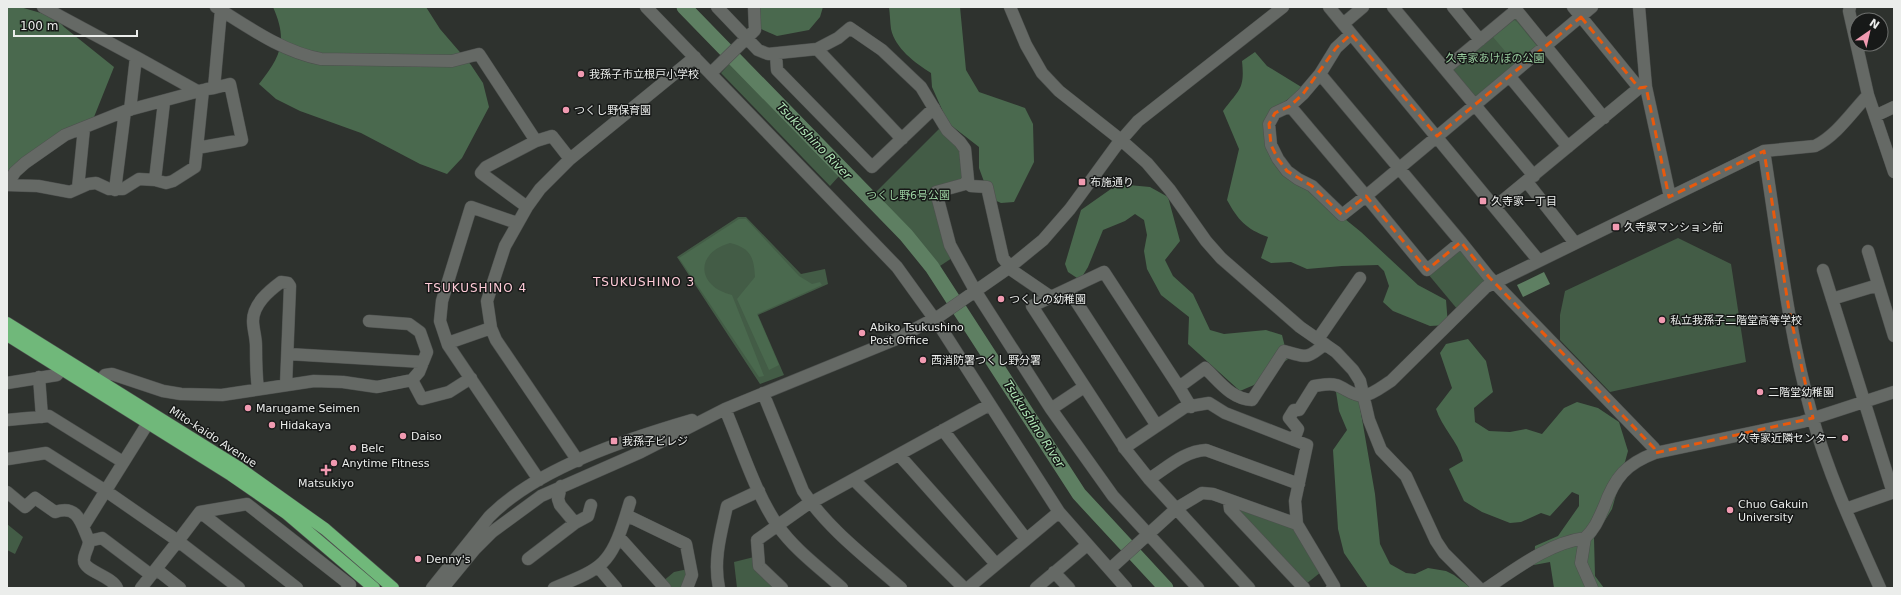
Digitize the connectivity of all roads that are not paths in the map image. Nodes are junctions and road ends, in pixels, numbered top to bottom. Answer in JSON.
{"nodes":[{"id":1,"x":43,"y":7,"type":"edge"},
{"id":2,"x":646,"y":7,"type":"edge"},
{"id":3,"x":717,"y":7,"type":"edge"},
{"id":4,"x":754,"y":7,"type":"edge"},
{"id":5,"x":1010,"y":7,"type":"edge"},
{"id":6,"x":1284,"y":7,"type":"edge"},
{"id":7,"x":1329,"y":7,"type":"edge"},
{"id":8,"x":1363,"y":7,"type":"edge"},
{"id":9,"x":1393,"y":7,"type":"edge"},
{"id":10,"x":1453,"y":7,"type":"edge"},
{"id":11,"x":1573,"y":7,"type":"edge"},
{"id":12,"x":1592,"y":7,"type":"edge"},
{"id":13,"x":1639,"y":7,"type":"edge"},
{"id":14,"x":1850,"y":7,"type":"edge"},
{"id":15,"x":218,"y":8,"type":"edge"},
{"id":16,"x":1515,"y":9,"type":"edge"},
{"id":17,"x":1581,"y":16,"type":"junction"},
{"id":18,"x":1343,"y":24,"type":"junction"},
{"id":19,"x":1351,"y":34,"type":"junction"},
{"id":20,"x":746,"y":38,"type":"junction"},
{"id":21,"x":1480,"y":40,"type":"junction"},
{"id":22,"x":1546,"y":46,"type":"junction"},
{"id":23,"x":817,"y":49,"type":"junction"},
{"id":24,"x":776,"y":54,"type":"junction"},
{"id":25,"x":136,"y":57,"type":"junction"},
{"id":26,"x":695,"y":57,"type":"junction"},
{"id":27,"x":1445,"y":69,"type":"junction"},
{"id":28,"x":711,"y":73,"type":"junction"},
{"id":29,"x":1320,"y":74,"type":"junction"},
{"id":30,"x":1510,"y":77,"type":"junction"},
{"id":31,"x":1643,"y":87,"type":"junction"},
{"id":32,"x":206,"y":90,"type":"junction"},
{"id":33,"x":1868,"y":95,"type":"junction"},
{"id":34,"x":164,"y":102,"type":"junction"},
{"id":35,"x":1290,"y":106,"type":"junction"},
{"id":36,"x":1475,"y":106,"type":"junction"},
{"id":37,"x":1894,"y":107,"type":"edge"},
{"id":38,"x":934,"y":108,"type":"junction"},
{"id":39,"x":128,"y":111,"type":"junction"},
{"id":40,"x":1875,"y":116,"type":"junction"},
{"id":41,"x":1604,"y":118,"type":"junction"},
{"id":42,"x":84,"y":128,"type":"junction"},
{"id":43,"x":1437,"y":136,"type":"junction"},
{"id":44,"x":902,"y":139,"type":"junction"},
{"id":45,"x":1121,"y":140,"type":"junction"},
{"id":46,"x":536,"y":141,"type":"junction"},
{"id":47,"x":1568,"y":147,"type":"junction"},
{"id":48,"x":197,"y":148,"type":"junction"},
{"id":49,"x":1764,"y":151,"type":"junction"},
{"id":50,"x":570,"y":159,"type":"junction"},
{"id":51,"x":1399,"y":169,"type":"junction"},
{"id":52,"x":1894,"y":172,"type":"edge"},
{"id":53,"x":1530,"y":179,"type":"junction"},
{"id":54,"x":155,"y":180,"type":"junction"},
{"id":55,"x":966,"y":182,"type":"junction"},
{"id":56,"x":7,"y":185,"type":"edge"},
{"id":57,"x":78,"y":188,"type":"junction"},
{"id":58,"x":115,"y":190,"type":"junction"},
{"id":59,"x":1366,"y":196,"type":"junction"},
{"id":60,"x":1670,"y":197,"type":"junction"},
{"id":61,"x":527,"y":207,"type":"junction"},
{"id":62,"x":1496,"y":207,"type":"junction"},
{"id":63,"x":517,"y":223,"type":"junction"},
{"id":64,"x":1461,"y":242,"type":"junction"},
{"id":65,"x":1576,"y":243,"type":"junction"},
{"id":66,"x":1868,"y":251,"type":"dead end"},
{"id":67,"x":1539,"y":261,"type":"junction"},
{"id":68,"x":1010,"y":267,"type":"junction"},
{"id":69,"x":1822,"y":270,"type":"dead end"},
{"id":70,"x":1360,"y":278,"type":"dead end"},
{"id":71,"x":1494,"y":282,"type":"junction"},
{"id":72,"x":1878,"y":285,"type":"junction"},
{"id":73,"x":1068,"y":289,"type":"junction"},
{"id":74,"x":976,"y":292,"type":"junction"},
{"id":75,"x":1050,"y":297,"type":"junction"},
{"id":76,"x":1832,"y":299,"type":"junction"},
{"id":77,"x":369,"y":320,"type":"dead end"},
{"id":78,"x":935,"y":320,"type":"junction"},
{"id":79,"x":7,"y":323,"type":"edge"},
{"id":80,"x":491,"y":328,"type":"junction"},
{"id":81,"x":443,"y":331,"type":"junction"},
{"id":82,"x":7,"y":335,"type":"edge"},
{"id":83,"x":1894,"y":336,"type":"edge"},
{"id":84,"x":422,"y":338,"type":"junction"},
{"id":85,"x":1322,"y":341,"type":"junction"},
{"id":86,"x":448,"y":343,"type":"junction"},
{"id":87,"x":288,"y":354,"type":"junction"},
{"id":88,"x":423,"y":362,"type":"junction"},
{"id":89,"x":61,"y":369,"type":"junction"},
{"id":90,"x":39,"y":377,"type":"junction"},
{"id":91,"x":471,"y":378,"type":"junction"},
{"id":92,"x":412,"y":380,"type":"junction"},
{"id":93,"x":100,"y":381,"type":"junction"},
{"id":94,"x":7,"y":383,"type":"edge"},
{"id":95,"x":286,"y":385,"type":"junction"},
{"id":96,"x":1084,"y":387,"type":"junction"},
{"id":97,"x":1179,"y":387,"type":"junction"},
{"id":98,"x":258,"y":389,"type":"junction"},
{"id":99,"x":1894,"y":392,"type":"edge"},
{"id":100,"x":763,"y":393,"type":"junction"},
{"id":101,"x":1365,"y":396,"type":"junction"},
{"id":102,"x":1864,"y":402,"type":"junction"},
{"id":103,"x":989,"y":405,"type":"junction"},
{"id":104,"x":1191,"y":407,"type":"junction"},
{"id":105,"x":726,"y":409,"type":"junction"},
{"id":106,"x":1051,"y":409,"type":"junction"},
{"id":107,"x":713,"y":415,"type":"junction"},
{"id":108,"x":42,"y":416,"type":"junction"},
{"id":109,"x":1813,"y":418,"type":"junction"},
{"id":110,"x":7,"y":420,"type":"edge"},
{"id":111,"x":148,"y":423,"type":"junction"},
{"id":112,"x":1157,"y":426,"type":"junction"},
{"id":113,"x":943,"y":430,"type":"junction"},
{"id":114,"x":1294,"y":440,"type":"junction"},
{"id":115,"x":1124,"y":448,"type":"junction"},
{"id":116,"x":1655,"y":453,"type":"junction"},
{"id":117,"x":899,"y":455,"type":"junction"},
{"id":118,"x":7,"y":460,"type":"edge"},
{"id":119,"x":578,"y":461,"type":"junction"},
{"id":120,"x":124,"y":462,"type":"junction"},
{"id":121,"x":1149,"y":479,"type":"junction"},
{"id":122,"x":539,"y":480,"type":"junction"},
{"id":123,"x":854,"y":480,"type":"junction"},
{"id":124,"x":1299,"y":484,"type":"junction"},
{"id":125,"x":561,"y":486,"type":"junction"},
{"id":126,"x":106,"y":490,"type":"junction"},
{"id":127,"x":759,"y":491,"type":"junction"},
{"id":128,"x":7,"y":492,"type":"edge"},
{"id":129,"x":1893,"y":493,"type":"edge"},
{"id":130,"x":1229,"y":500,"type":"junction"},
{"id":131,"x":630,"y":502,"type":"dead end"},
{"id":132,"x":811,"y":503,"type":"junction"},
{"id":133,"x":591,"y":506,"type":"dead end"},
{"id":134,"x":1177,"y":508,"type":"junction"},
{"id":135,"x":1846,"y":509,"type":"junction"},
{"id":136,"x":200,"y":512,"type":"junction"},
{"id":137,"x":1059,"y":512,"type":"junction"},
{"id":138,"x":626,"y":515,"type":"junction"},
{"id":139,"x":483,"y":523,"type":"junction"},
{"id":140,"x":575,"y":523,"type":"junction"},
{"id":141,"x":1297,"y":524,"type":"junction"},
{"id":142,"x":83,"y":526,"type":"junction"},
{"id":143,"x":778,"y":526,"type":"junction"},
{"id":144,"x":492,"y":532,"type":"junction"},
{"id":145,"x":1148,"y":534,"type":"junction"},
{"id":146,"x":619,"y":537,"type":"junction"},
{"id":147,"x":1585,"y":538,"type":"junction"},
{"id":148,"x":1026,"y":539,"type":"junction"},
{"id":149,"x":89,"y":541,"type":"junction"},
{"id":150,"x":178,"y":541,"type":"junction"},
{"id":151,"x":1087,"y":545,"type":"junction"},
{"id":152,"x":528,"y":558,"type":"dead end"},
{"id":153,"x":996,"y":564,"type":"junction"},
{"id":154,"x":599,"y":568,"type":"junction"},
{"id":155,"x":1110,"y":570,"type":"junction"},
{"id":156,"x":153,"y":572,"type":"junction"},
{"id":157,"x":1054,"y":572,"type":"junction"},
{"id":158,"x":118,"y":588,"type":"edge"},
{"id":159,"x":141,"y":588,"type":"edge"},
{"id":160,"x":180,"y":588,"type":"edge"},
{"id":161,"x":238,"y":588,"type":"edge"},
{"id":162,"x":297,"y":588,"type":"edge"},
{"id":163,"x":347,"y":588,"type":"edge"},
{"id":164,"x":374,"y":588,"type":"edge"},
{"id":165,"x":393,"y":588,"type":"edge"},
{"id":166,"x":432,"y":588,"type":"edge"},
{"id":167,"x":443,"y":588,"type":"edge"},
{"id":168,"x":554,"y":588,"type":"edge"},
{"id":169,"x":616,"y":588,"type":"edge"},
{"id":170,"x":665,"y":588,"type":"edge"},
{"id":171,"x":687,"y":588,"type":"edge"},
{"id":172,"x":719,"y":588,"type":"edge"},
{"id":173,"x":782,"y":588,"type":"edge"},
{"id":174,"x":842,"y":588,"type":"edge"},
{"id":175,"x":901,"y":588,"type":"edge"},
{"id":176,"x":964,"y":588,"type":"edge"},
{"id":177,"x":968,"y":588,"type":"edge"},
{"id":178,"x":1036,"y":588,"type":"edge"},
{"id":179,"x":1069,"y":588,"type":"edge"},
{"id":180,"x":1126,"y":588,"type":"edge"},
{"id":181,"x":1198,"y":588,"type":"edge"},
{"id":182,"x":1249,"y":588,"type":"edge"},
{"id":183,"x":1304,"y":588,"type":"edge"},
{"id":184,"x":1332,"y":588,"type":"edge"},
{"id":185,"x":1479,"y":588,"type":"edge"},
{"id":186,"x":1487,"y":588,"type":"edge"},
{"id":187,"x":1592,"y":588,"type":"edge"},
{"id":188,"x":1880,"y":588,"type":"edge"}],
"edges":[{"from":1,"to":25,"type":"street"},
{"from":2,"to":26,"type":"street"},
{"from":3,"to":20,"type":"street"},
{"from":4,"to":20,"type":"street"},
{"from":5,"to":45,"type":"street"},
{"from":6,"to":45,"type":"street"},
{"from":7,"to":18,"type":"street"},
{"from":8,"to":18,"type":"street"},
{"from":9,"to":27,"type":"street"},
{"from":10,"to":21,"type":"street"},
{"from":11,"to":17,"type":"street"},
{"from":12,"to":17,"type":"street"},
{"from":13,"to":31,"type":"street"},
{"from":14,"to":33,"type":"street"},
{"from":15,"to":32,"type":"street"},
{"from":15,"to":46,"type":"street"},
{"from":16,"to":21,"type":"street"},
{"from":16,"to":22,"type":"street"},
{"from":17,"to":22,"type":"street"},
{"from":17,"to":31,"type":"street"},
{"from":18,"to":19,"type":"street"},
{"from":19,"to":29,"type":"street"},
{"from":19,"to":43,"type":"street"},
{"from":20,"to":24,"type":"street"},
{"from":20,"to":28,"type":"street"},
{"from":21,"to":27,"type":"street"},
{"from":22,"to":30,"type":"street"},
{"from":22,"to":41,"type":"street"},
{"from":23,"to":24,"type":"street"},
{"from":23,"to":38,"type":"street"},
{"from":23,"to":44,"type":"street"},
{"from":24,"to":44,"type":"street"},
{"from":25,"to":32,"type":"street"},
{"from":25,"to":39,"type":"street"},
{"from":26,"to":28,"type":"street"},
{"from":26,"to":50,"type":"street"},
{"from":27,"to":36,"type":"street"},
{"from":28,"to":78,"type":"street"},
{"from":29,"to":35,"type":"street"},
{"from":29,"to":51,"type":"street"},
{"from":30,"to":36,"type":"street"},
{"from":30,"to":47,"type":"street"},
{"from":31,"to":41,"type":"street"},
{"from":31,"to":60,"type":"street"},
{"from":32,"to":34,"type":"street"},
{"from":32,"to":48,"type":"street"},
{"from":32,"to":48,"type":"street"},
{"from":33,"to":40,"type":"street"},
{"from":33,"to":49,"type":"street"},
{"from":34,"to":39,"type":"street"},
{"from":34,"to":54,"type":"street"},
{"from":35,"to":59,"type":"street"},
{"from":35,"to":59,"type":"street"},
{"from":36,"to":43,"type":"street"},
{"from":36,"to":53,"type":"street"},
{"from":37,"to":40,"type":"street"},
{"from":38,"to":44,"type":"street"},
{"from":38,"to":55,"type":"street"},
{"from":39,"to":42,"type":"street"},
{"from":39,"to":58,"type":"street"},
{"from":40,"to":52,"type":"street"},
{"from":41,"to":47,"type":"street"},
{"from":42,"to":56,"type":"street"},
{"from":42,"to":57,"type":"street"},
{"from":43,"to":51,"type":"street"},
{"from":43,"to":62,"type":"street"},
{"from":45,"to":68,"type":"street"},
{"from":45,"to":85,"type":"street"},
{"from":46,"to":50,"type":"street"},
{"from":46,"to":61,"type":"street"},
{"from":47,"to":53,"type":"street"},
{"from":48,"to":54,"type":"street"},
{"from":49,"to":60,"type":"street"},
{"from":49,"to":109,"type":"street"},
{"from":50,"to":61,"type":"street"},
{"from":51,"to":59,"type":"street"},
{"from":51,"to":64,"type":"street"},
{"from":53,"to":62,"type":"street"},
{"from":53,"to":65,"type":"street"},
{"from":54,"to":58,"type":"street"},
{"from":55,"to":68,"type":"street"},
{"from":55,"to":74,"type":"street"},
{"from":56,"to":57,"type":"street"},
{"from":57,"to":58,"type":"street"},
{"from":59,"to":64,"type":"street"},
{"from":60,"to":65,"type":"street"},
{"from":61,"to":63,"type":"street"},
{"from":62,"to":67,"type":"street"},
{"from":63,"to":80,"type":"street"},
{"from":63,"to":81,"type":"street"},
{"from":64,"to":71,"type":"street"},
{"from":65,"to":67,"type":"street"},
{"from":66,"to":72,"type":"street"},
{"from":67,"to":71,"type":"street"},
{"from":68,"to":74,"type":"street"},
{"from":68,"to":75,"type":"street"},
{"from":69,"to":76,"type":"street"},
{"from":70,"to":85,"type":"street"},
{"from":71,"to":101,"type":"street"},
{"from":71,"to":116,"type":"street"},
{"from":72,"to":76,"type":"street"},
{"from":72,"to":83,"type":"street"},
{"from":73,"to":75,"type":"street"},
{"from":73,"to":97,"type":"street"},
{"from":73,"to":112,"type":"street"},
{"from":74,"to":78,"type":"street"},
{"from":74,"to":106,"type":"street"},
{"from":75,"to":96,"type":"street"},
{"from":76,"to":102,"type":"street"},
{"from":77,"to":84,"type":"street"},
{"from":78,"to":100,"type":"street"},
{"from":78,"to":103,"type":"street"},
{"from":79,"to":93,"type":"highway","name":"Mito-kaido Avenue"},
{"from":80,"to":86,"type":"street"},
{"from":80,"to":119,"type":"street"},
{"from":81,"to":84,"type":"street"},
{"from":81,"to":86,"type":"street"},
{"from":82,"to":89,"type":"highway","name":"Mito-kaido Avenue"},
{"from":84,"to":88,"type":"street"},
{"from":85,"to":97,"type":"street"},
{"from":85,"to":101,"type":"street"},
{"from":86,"to":91,"type":"street"},
{"from":87,"to":88,"type":"street"},
{"from":87,"to":95,"type":"street"},
{"from":87,"to":98,"type":"street"},
{"from":88,"to":92,"type":"street"},
{"from":89,"to":90,"type":"street"},
{"from":89,"to":111,"type":"highway","name":"Mito-kaido Avenue"},
{"from":90,"to":94,"type":"street"},
{"from":90,"to":108,"type":"street"},
{"from":91,"to":92,"type":"street"},
{"from":91,"to":122,"type":"street"},
{"from":92,"to":95,"type":"street"},
{"from":93,"to":98,"type":"street"},
{"from":93,"to":165,"type":"highway","name":"Mito-kaido Avenue"},
{"from":95,"to":98,"type":"street"},
{"from":96,"to":106,"type":"street"},
{"from":96,"to":115,"type":"street"},
{"from":97,"to":104,"type":"street"},
{"from":99,"to":102,"type":"street"},
{"from":100,"to":105,"type":"street"},
{"from":100,"to":132,"type":"street"},
{"from":101,"to":114,"type":"street"},
{"from":101,"to":185,"type":"street"},
{"from":102,"to":109,"type":"street"},
{"from":102,"to":129,"type":"street"},
{"from":103,"to":113,"type":"street"},
{"from":103,"to":137,"type":"street"},
{"from":104,"to":112,"type":"street"},
{"from":104,"to":114,"type":"street"},
{"from":105,"to":107,"type":"street"},
{"from":105,"to":127,"type":"street"},
{"from":106,"to":145,"type":"street"},
{"from":107,"to":119,"type":"street"},
{"from":107,"to":125,"type":"street"},
{"from":108,"to":110,"type":"street"},
{"from":108,"to":120,"type":"street"},
{"from":109,"to":116,"type":"street"},
{"from":109,"to":135,"type":"street"},
{"from":111,"to":120,"type":"street"},
{"from":111,"to":164,"type":"highway","name":"Mito-kaido Avenue"},
{"from":112,"to":115,"type":"street"},
{"from":113,"to":117,"type":"street"},
{"from":113,"to":148,"type":"street"},
{"from":114,"to":124,"type":"street"},
{"from":115,"to":121,"type":"street"},
{"from":116,"to":147,"type":"street"},
{"from":117,"to":123,"type":"street"},
{"from":117,"to":153,"type":"street"},
{"from":118,"to":126,"type":"street"},
{"from":119,"to":122,"type":"street"},
{"from":120,"to":126,"type":"street"},
{"from":121,"to":124,"type":"street"},
{"from":121,"to":134,"type":"street"},
{"from":122,"to":139,"type":"street"},
{"from":123,"to":132,"type":"street"},
{"from":123,"to":176,"type":"street"},
{"from":124,"to":141,"type":"street"},
{"from":125,"to":140,"type":"street"},
{"from":125,"to":144,"type":"street"},
{"from":126,"to":142,"type":"street"},
{"from":126,"to":150,"type":"street"},
{"from":127,"to":143,"type":"street"},
{"from":127,"to":172,"type":"street"},
{"from":128,"to":142,"type":"street"},
{"from":129,"to":135,"type":"street"},
{"from":130,"to":134,"type":"street"},
{"from":130,"to":141,"type":"street"},
{"from":130,"to":183,"type":"street"},
{"from":131,"to":138,"type":"street"},
{"from":132,"to":143,"type":"street"},
{"from":132,"to":175,"type":"street"},
{"from":133,"to":140,"type":"street"},
{"from":134,"to":145,"type":"street"},
{"from":134,"to":182,"type":"street"},
{"from":135,"to":188,"type":"street"},
{"from":136,"to":150,"type":"street"},
{"from":136,"to":162,"type":"street"},
{"from":136,"to":163,"type":"street"},
{"from":137,"to":148,"type":"street"},
{"from":137,"to":151,"type":"street"},
{"from":138,"to":146,"type":"street"},
{"from":138,"to":171,"type":"street"},
{"from":139,"to":144,"type":"street"},
{"from":139,"to":166,"type":"street"},
{"from":140,"to":152,"type":"street"},
{"from":141,"to":184,"type":"street"},
{"from":142,"to":149,"type":"street"},
{"from":143,"to":173,"type":"street"},
{"from":143,"to":174,"type":"street"},
{"from":144,"to":167,"type":"street"},
{"from":145,"to":155,"type":"street"},
{"from":145,"to":181,"type":"street"},
{"from":146,"to":154,"type":"street"},
{"from":146,"to":170,"type":"street"},
{"from":147,"to":186,"type":"street"},
{"from":147,"to":187,"type":"street"},
{"from":148,"to":153,"type":"street"},
{"from":149,"to":156,"type":"street"},
{"from":149,"to":158,"type":"street"},
{"from":150,"to":156,"type":"street"},
{"from":150,"to":161,"type":"street"},
{"from":151,"to":155,"type":"street"},
{"from":151,"to":157,"type":"street"},
{"from":153,"to":177,"type":"street"},
{"from":154,"to":168,"type":"street"},
{"from":154,"to":169,"type":"street"},
{"from":155,"to":180,"type":"street"},
{"from":156,"to":159,"type":"street"},
{"from":156,"to":160,"type":"street"},
{"from":157,"to":178,"type":"street"},
{"from":157,"to":179,"type":"street"}]}
